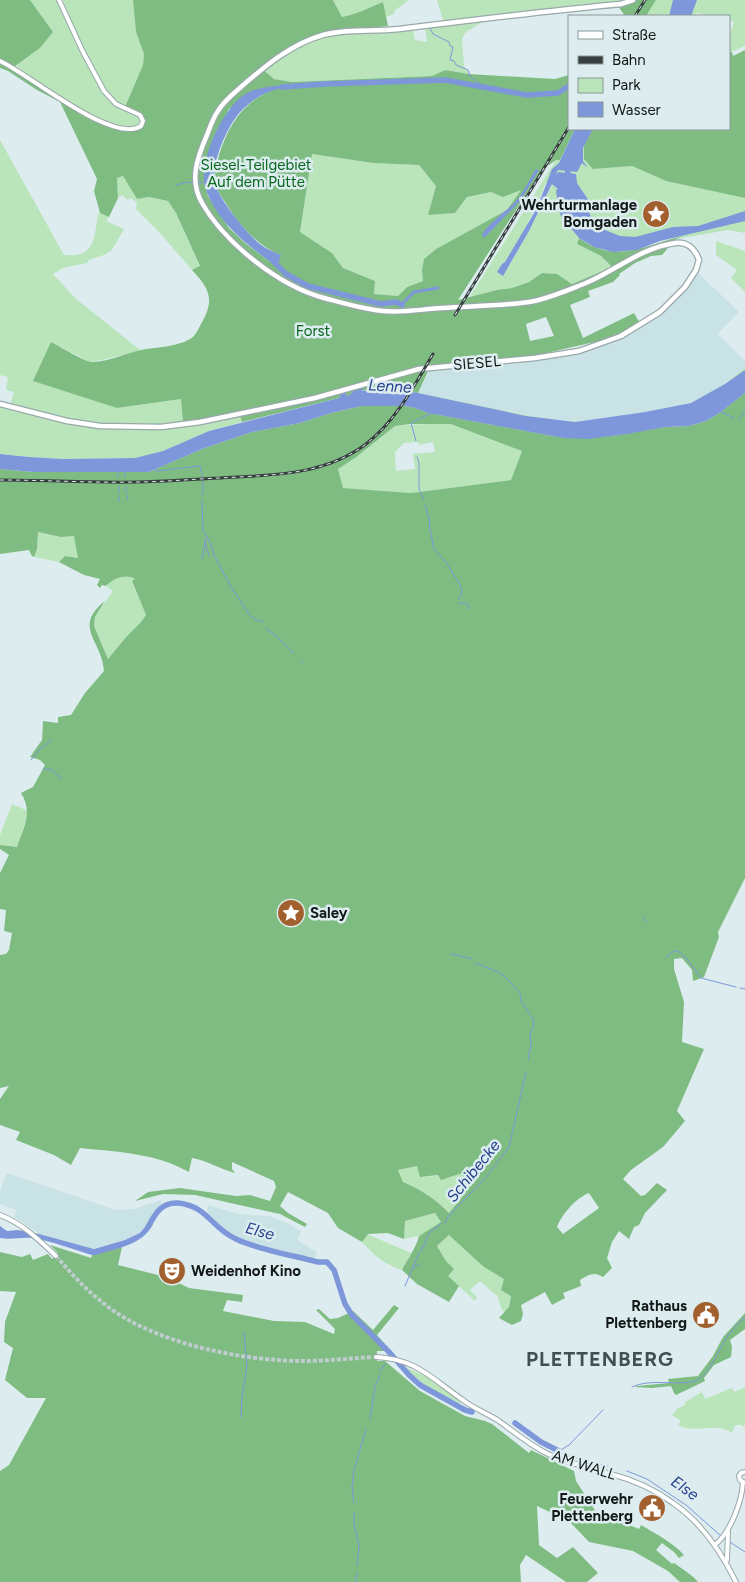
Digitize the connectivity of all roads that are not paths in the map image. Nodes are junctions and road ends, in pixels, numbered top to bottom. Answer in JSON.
{"nodes":[{"id":1,"x":59,"y":0,"type":"edge"},
{"id":2,"x":633,"y":0,"type":"edge"},
{"id":3,"x":0,"y":60,"type":"edge"},
{"id":4,"x":0,"y":404,"type":"edge"},
{"id":5,"x":0,"y":1214,"type":"edge"},
{"id":6,"x":56,"y":1256,"type":"tunnel mouth"},
{"id":7,"x":376,"y":1357,"type":"tunnel mouth"},
{"id":8,"x":745,"y":1472,"type":"edge"},
{"id":9,"x":744,"y":1481,"type":"edge"},
{"id":10,"x":728,"y":1530,"type":"junction"},
{"id":11,"x":727,"y":1540,"type":"junction"},
{"id":12,"x":716,"y":1544,"type":"junction"},
{"id":13,"x":727,"y":1562,"type":"junction"},
{"id":14,"x":736,"y":1582,"type":"edge"}],
"edges":[{"from":1,"to":3,"type":"main road"},
{"from":2,"to":4,"type":"main road","name":"SIESEL"},
{"from":5,"to":6,"type":"main road"},
{"from":7,"to":12,"type":"main road","name":"AM WALL"},
{"from":8,"to":9,"type":"main road"},
{"from":9,"to":10,"type":"main road"},
{"from":10,"to":11,"type":"main road"},
{"from":10,"to":12,"type":"main road"},
{"from":11,"to":12,"type":"main road"},
{"from":11,"to":13,"type":"main road"},
{"from":12,"to":13,"type":"main road","name":"AM WALL"},
{"from":13,"to":14,"type":"main road","name":"AM WALL"}]}
